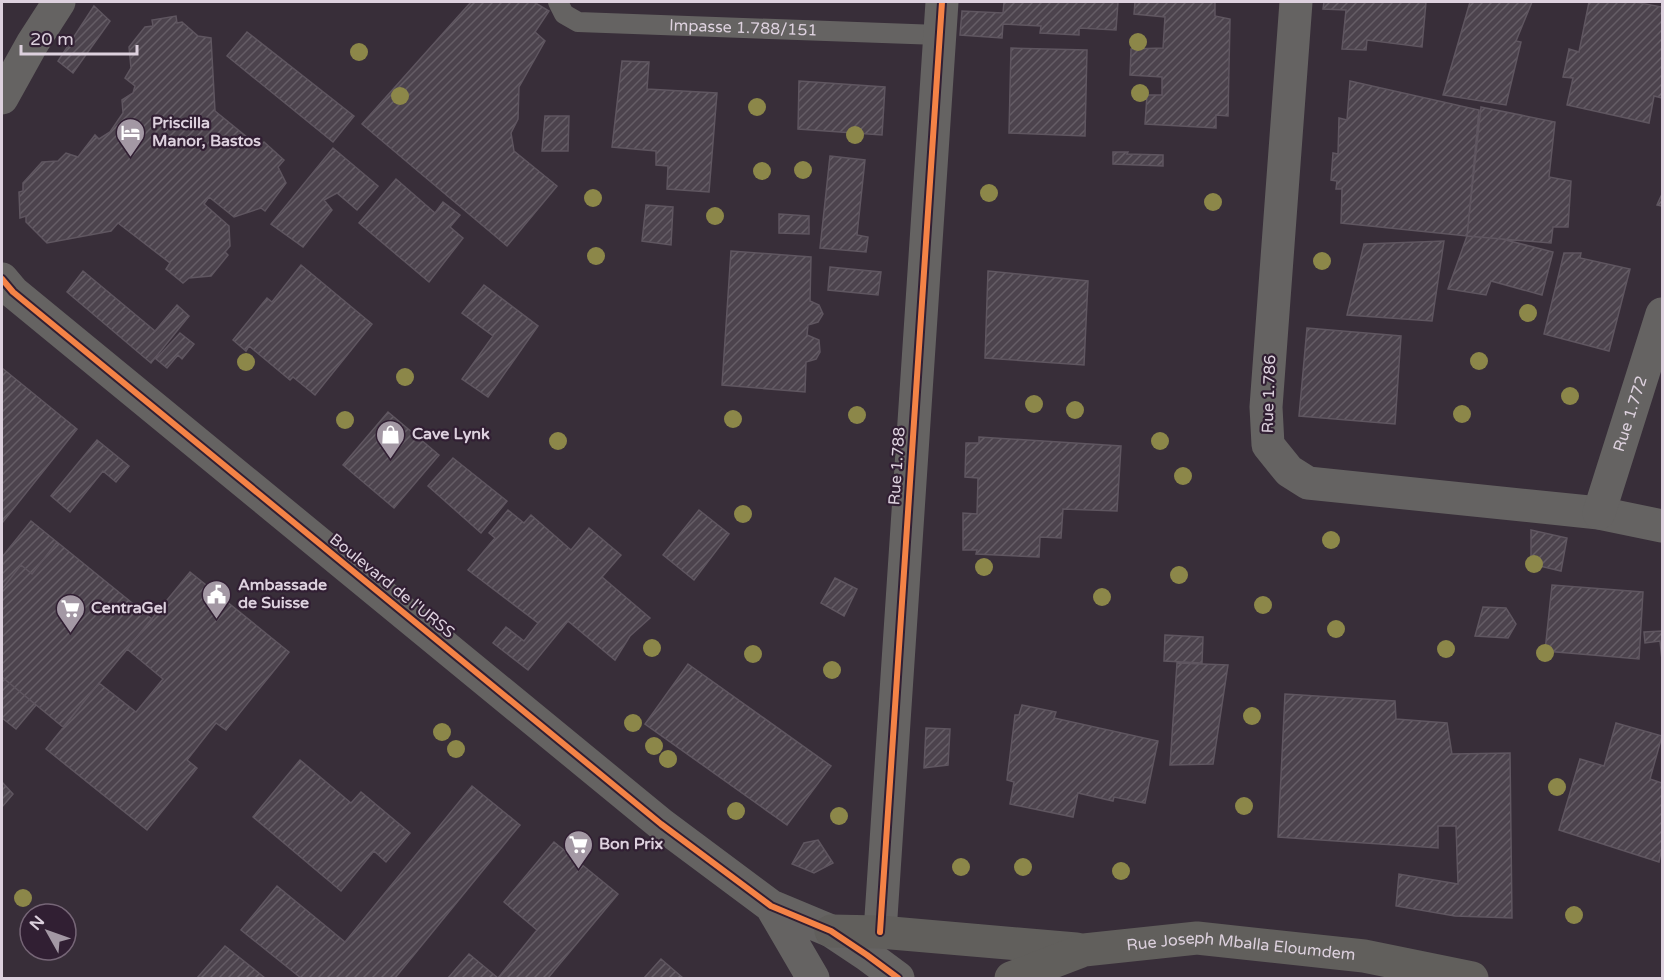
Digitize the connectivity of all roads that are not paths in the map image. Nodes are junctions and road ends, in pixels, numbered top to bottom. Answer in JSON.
{"nodes":[{"id":1,"x":59,"y":2,"type":"edge"},
{"id":2,"x":558,"y":2,"type":"edge"},
{"id":3,"x":942,"y":2,"type":"edge"},
{"id":4,"x":1296,"y":2,"type":"edge"},
{"id":5,"x":939,"y":35,"type":"junction"},
{"id":6,"x":2,"y":98,"type":"edge"},
{"id":7,"x":2,"y":279,"type":"edge"},
{"id":8,"x":1662,"y":314,"type":"edge"},
{"id":9,"x":1599,"y":513,"type":"junction"},
{"id":10,"x":1662,"y":526,"type":"edge"},
{"id":11,"x":771,"y":906,"type":"junction"},
{"id":12,"x":831,"y":931,"type":"junction"},
{"id":13,"x":880,"y":932,"type":"junction"},
{"id":14,"x":1084,"y":950,"type":"junction"},
{"id":15,"x":813,"y":978,"type":"edge"},
{"id":16,"x":898,"y":978,"type":"edge"},
{"id":17,"x":1011,"y":978,"type":"edge"},
{"id":18,"x":1473,"y":978,"type":"edge"}],
"edges":[{"from":1,"to":6,"type":"street"},
{"from":2,"to":5,"type":"lane","name":"Impasse 1.788/151"},
{"from":3,"to":5,"type":"street","name":"Rue 1.788"},
{"from":4,"to":9,"type":"street","name":"Rue 1.786"},
{"from":5,"to":13,"type":"street","name":"Rue 1.788"},
{"from":7,"to":11,"type":"street","name":"Boulevard de l'URSS"},
{"from":8,"to":9,"type":"street","name":"Rue 1.772"},
{"from":9,"to":10,"type":"street","name":"Rue 1.786"},
{"from":11,"to":12,"type":"street"},
{"from":11,"to":15,"type":"street"},
{"from":12,"to":13,"type":"main road"},
{"from":12,"to":16,"type":"street"},
{"from":13,"to":14,"type":"main road"},
{"from":14,"to":17,"type":"main road","name":"Rue Joseph Mballa Eloumdem"},
{"from":14,"to":18,"type":"main road","name":"Rue Joseph Mballa Eloumdem"}]}
